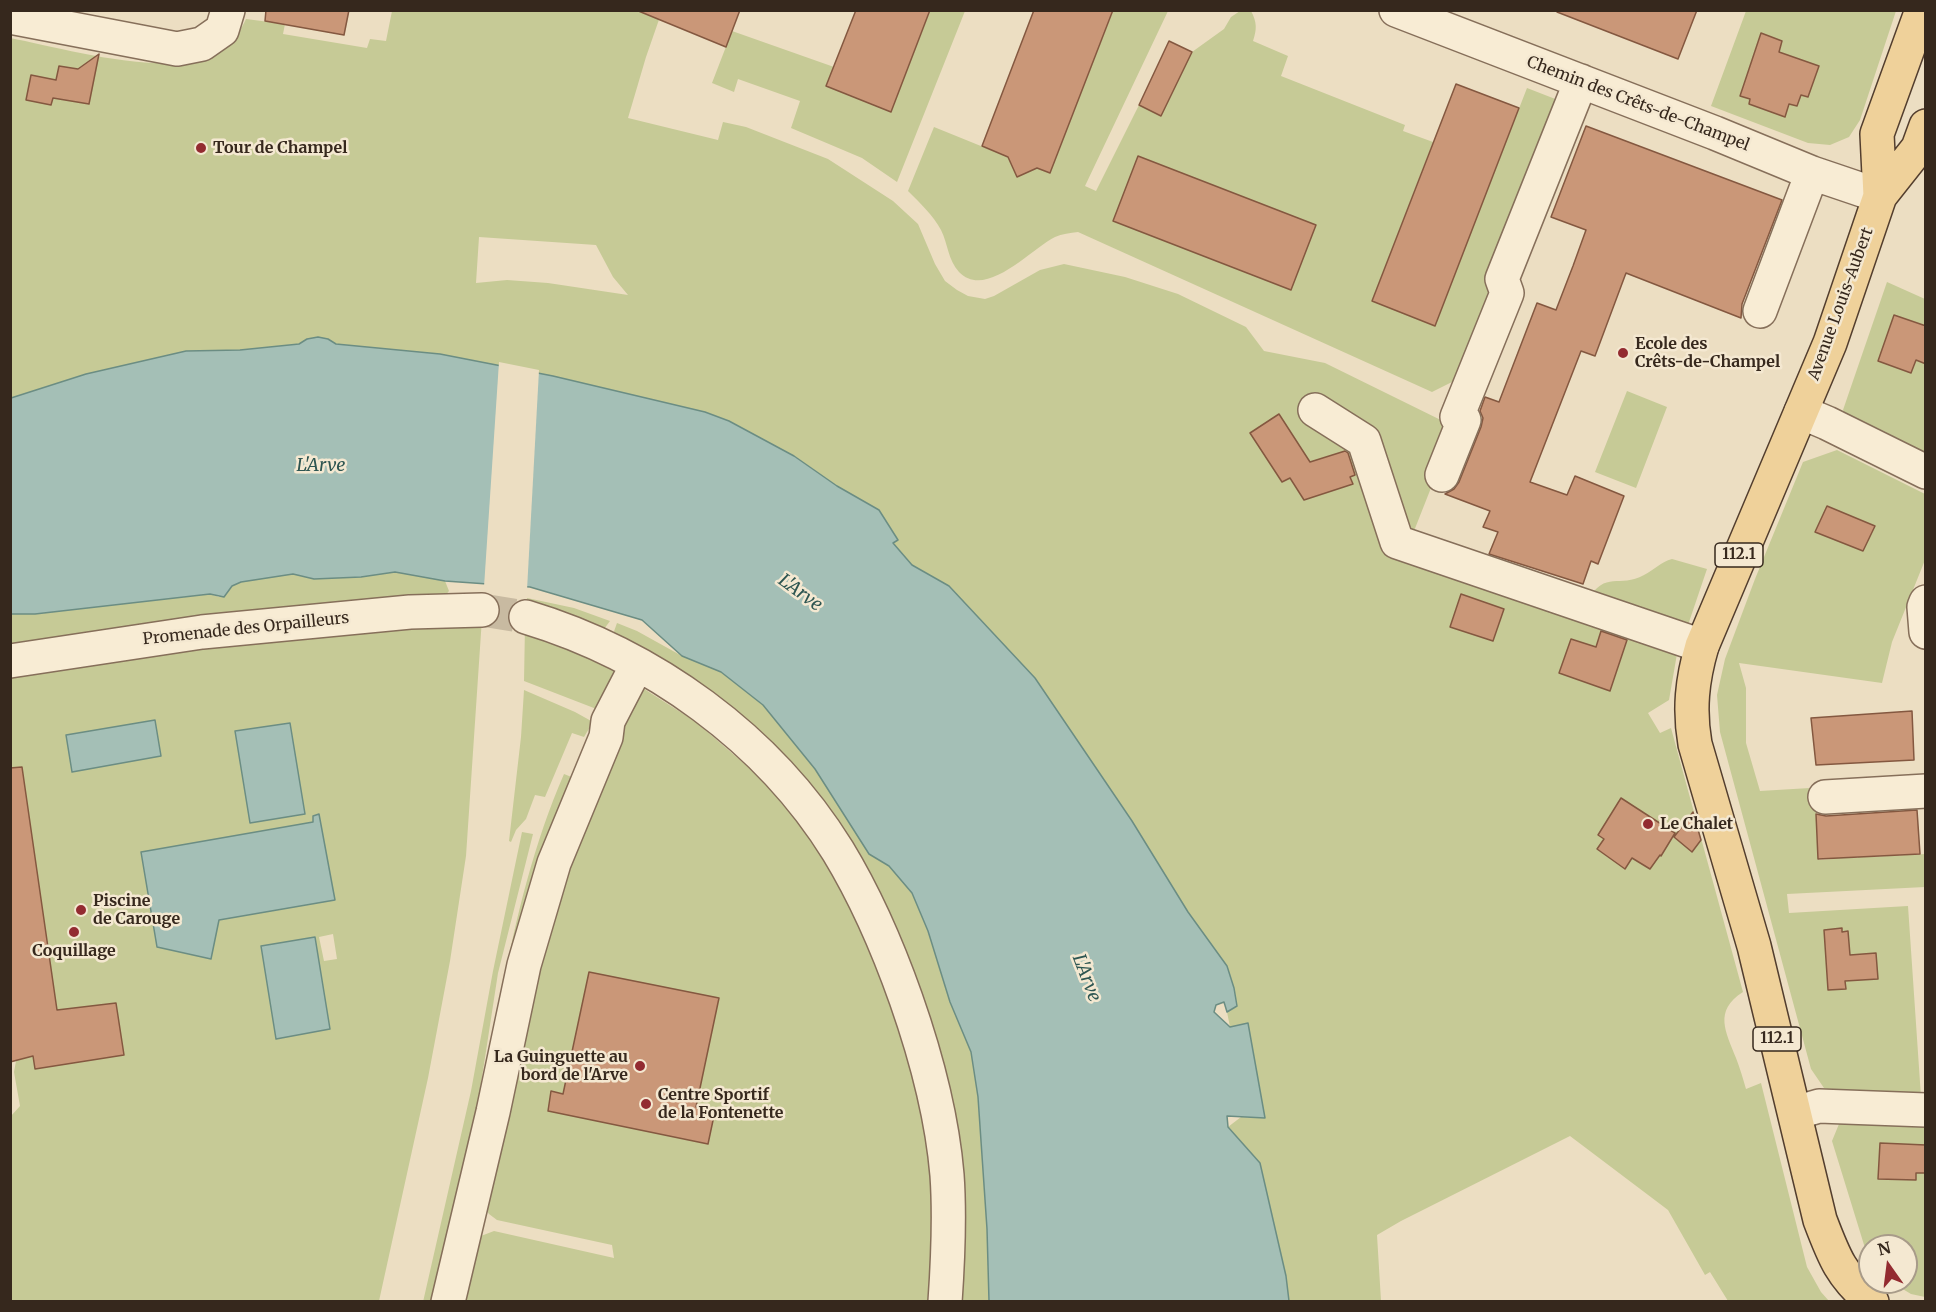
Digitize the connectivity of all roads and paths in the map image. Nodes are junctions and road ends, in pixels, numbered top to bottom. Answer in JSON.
{"nodes":[{"id":1,"x":1922,"y":10,"type":"edge"},
{"id":2,"x":1410,"y":13,"type":"edge"},
{"id":3,"x":10,"y":17,"type":"edge"},
{"id":4,"x":225,"y":20,"type":"edge"},
{"id":5,"x":1466,"y":23,"type":"edge"},
{"id":6,"x":1581,"y":81,"type":"junction"},
{"id":7,"x":1926,"y":126,"type":"edge"},
{"id":8,"x":1812,"y":173,"type":"junction"},
{"id":9,"x":1880,"y":196,"type":"junction"},
{"id":10,"x":1760,"y":311,"type":"dead end"},
{"id":11,"x":1315,"y":410,"type":"dead end"},
{"id":12,"x":1801,"y":412,"type":"junction"},
{"id":13,"x":1926,"y":471,"type":"edge"},
{"id":14,"x":1442,"y":475,"type":"dead end"},
{"id":15,"x":1926,"y":602,"type":"edge"},
{"id":16,"x":482,"y":610,"type":"tunnel mouth"},
{"id":17,"x":526,"y":618,"type":"tunnel mouth"},
{"id":18,"x":1926,"y":632,"type":"edge"},
{"id":19,"x":1701,"y":646,"type":"junction"},
{"id":20,"x":10,"y":661,"type":"edge"},
{"id":21,"x":637,"y":665,"type":"junction"},
{"id":22,"x":1926,"y":791,"type":"edge"},
{"id":23,"x":1825,"y":797,"type":"dead end"},
{"id":24,"x":1926,"y":1110,"type":"edge"},
{"id":25,"x":1795,"y":1113,"type":"junction"},
{"id":26,"x":448,"y":1302,"type":"edge"},
{"id":27,"x":945,"y":1302,"type":"edge"},
{"id":28,"x":1872,"y":1302,"type":"edge"}],
"edges":[{"from":1,"to":9,"type":"main road","name":"Avenue Louis-Aubert","number":"112.1"},
{"from":2,"to":5,"type":"street","name":"Chemin des Crêts-de-Champel"},
{"from":3,"to":4,"type":"street"},
{"from":5,"to":6,"type":"street","name":"Chemin des Crêts-de-Champel"},
{"from":6,"to":8,"type":"street","name":"Chemin des Crêts-de-Champel"},
{"from":6,"to":14,"type":"street"},
{"from":7,"to":9,"type":"main road","name":"Avenue Louis-Aubert","number":"112.1"},
{"from":8,"to":9,"type":"street","name":"Chemin des Crêts-de-Champel"},
{"from":8,"to":10,"type":"street"},
{"from":9,"to":12,"type":"main road","name":"Avenue Louis-Aubert","number":"112.1"},
{"from":11,"to":19,"type":"street"},
{"from":12,"to":13,"type":"street"},
{"from":12,"to":19,"type":"main road","number":"112.1"},
{"from":15,"to":18,"type":"street"},
{"from":16,"to":20,"type":"street","name":"Promenade des Orpailleurs"},
{"from":17,"to":21,"type":"street"},
{"from":19,"to":25,"type":"main road","number":"112.1"},
{"from":21,"to":26,"type":"street"},
{"from":21,"to":27,"type":"street"},
{"from":22,"to":23,"type":"street"},
{"from":24,"to":25,"type":"street"},
{"from":25,"to":28,"type":"main road","number":"112.1"}]}
